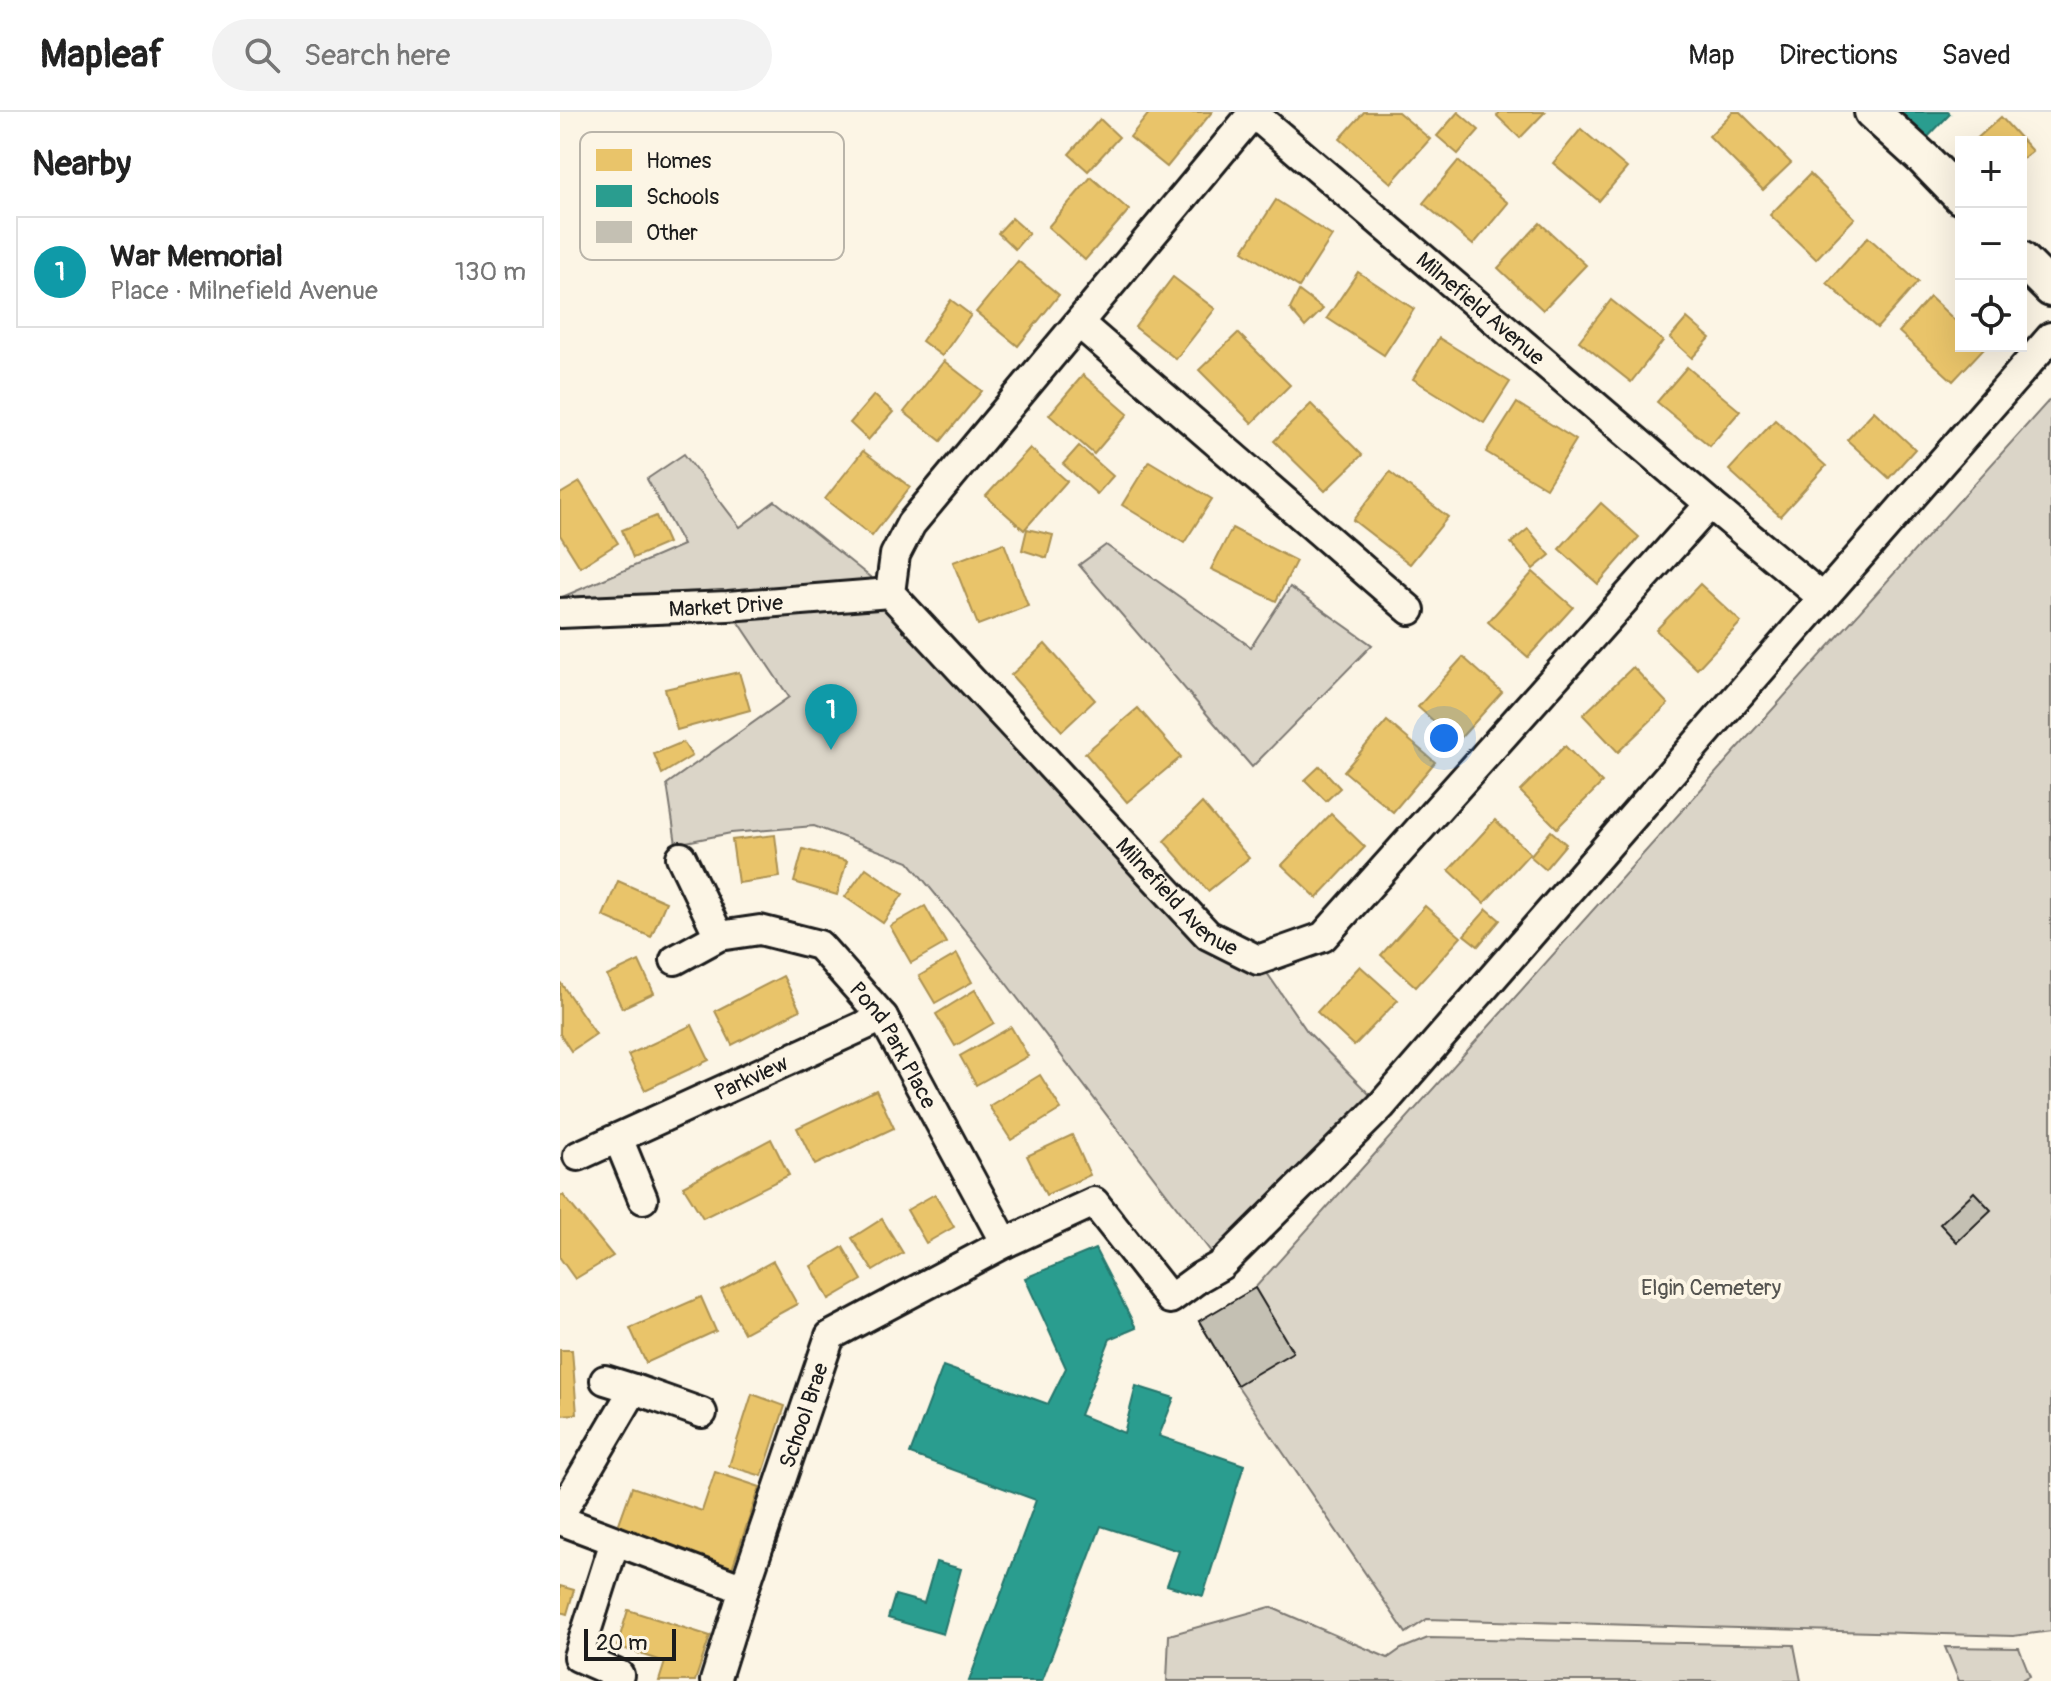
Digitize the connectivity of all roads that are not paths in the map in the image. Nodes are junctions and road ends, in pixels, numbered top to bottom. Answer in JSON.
{"nodes":[{"id":1,"x":1872,"y":112,"type":"edge"},
{"id":2,"x":1254,"y":113,"type":"edge"},
{"id":3,"x":1955,"y":191,"type":"edge"},
{"id":4,"x":2027,"y":265,"type":"edge"},
{"id":5,"x":2051,"y":289,"type":"edge"},
{"id":6,"x":1079,"y":323,"type":"junction"},
{"id":7,"x":2051,"y":337,"type":"edge"},
{"id":8,"x":1710,"y":504,"type":"junction"},
{"id":9,"x":890,"y":593,"type":"junction"},
{"id":10,"x":1823,"y":598,"type":"junction"},
{"id":11,"x":1410,"y":610,"type":"dead end"},
{"id":12,"x":560,"y":613,"type":"edge"},
{"id":13,"x":681,"y":857,"type":"dead end"},
{"id":14,"x":719,"y":936,"type":"junction"},
{"id":15,"x":675,"y":960,"type":"dead end"},
{"id":16,"x":883,"y":1017,"type":"junction"},
{"id":17,"x":618,"y":1138,"type":"junction"},
{"id":18,"x":578,"y":1156,"type":"dead end"},
{"id":19,"x":643,"y":1199,"type":"dead end"},
{"id":20,"x":1005,"y":1243,"type":"junction"},
{"id":21,"x":605,"y":1380,"type":"dead end"},
{"id":22,"x":634,"y":1389,"type":"junction"},
{"id":23,"x":702,"y":1413,"type":"dead end"},
{"id":24,"x":560,"y":1518,"type":"edge"},
{"id":25,"x":615,"y":1541,"type":"junction"},
{"id":26,"x":744,"y":1589,"type":"junction"},
{"id":27,"x":619,"y":1675,"type":"dead end"},
{"id":28,"x":715,"y":1681,"type":"edge"}],
"edges":[{"from":1,"to":3,"type":"street"},
{"from":2,"to":6,"type":"street","name":"Milnefield Avenue"},
{"from":2,"to":8,"type":"street","name":"Milnefield Avenue"},
{"from":4,"to":5,"type":"street"},
{"from":6,"to":9,"type":"street","name":"Milnefield Avenue"},
{"from":6,"to":11,"type":"street"},
{"from":7,"to":10,"type":"street"},
{"from":8,"to":9,"type":"street","name":"Milnefield Avenue"},
{"from":8,"to":10,"type":"street","name":"Milnefield Avenue"},
{"from":9,"to":12,"type":"street","name":"Market Drive"},
{"from":10,"to":20,"type":"street","name":"School Brae"},
{"from":13,"to":14,"type":"street"},
{"from":14,"to":15,"type":"street","name":"Pond Park Place"},
{"from":14,"to":16,"type":"street","name":"Pond Park Place"},
{"from":16,"to":17,"type":"street","name":"Parkview"},
{"from":16,"to":20,"type":"street","name":"Pond Park Place"},
{"from":17,"to":18,"type":"street","name":"Parkview"},
{"from":17,"to":19,"type":"street"},
{"from":20,"to":26,"type":"street","name":"School Brae"},
{"from":21,"to":22,"type":"street"},
{"from":22,"to":23,"type":"street"},
{"from":22,"to":24,"type":"street"},
{"from":24,"to":25,"type":"street"},
{"from":25,"to":26,"type":"street"},
{"from":25,"to":27,"type":"street"},
{"from":26,"to":28,"type":"street","name":"School Brae"}]}
